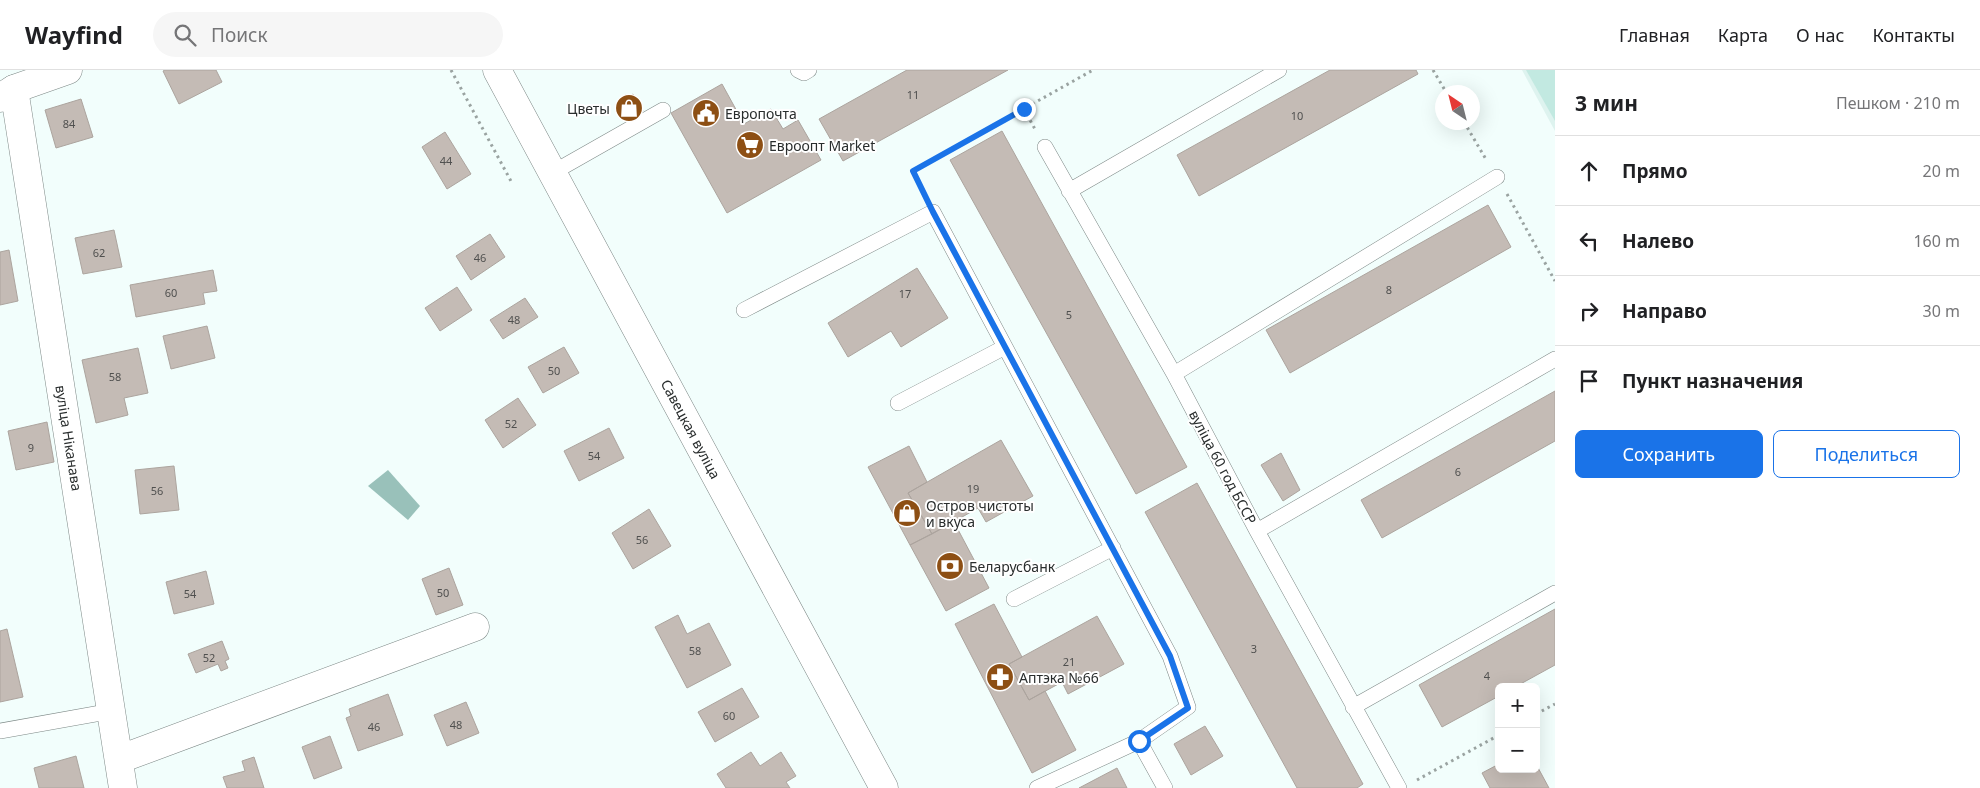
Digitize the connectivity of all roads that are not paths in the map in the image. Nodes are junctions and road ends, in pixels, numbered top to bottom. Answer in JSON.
{"nodes":[{"id":1,"x":68,"y":70,"type":"edge"},
{"id":2,"x":497,"y":70,"type":"edge"},
{"id":3,"x":798,"y":70,"type":"edge"},
{"id":4,"x":809,"y":70,"type":"edge"},
{"id":5,"x":1279,"y":70,"type":"edge"},
{"id":6,"x":7,"y":93,"type":"edge"},
{"id":7,"x":663,"y":110,"type":"dead end"},
{"id":8,"x":1045,"y":147,"type":"dead end"},
{"id":9,"x":552,"y":173,"type":"junction"},
{"id":10,"x":1497,"y":178,"type":"road end"},
{"id":11,"x":1069,"y":191,"type":"junction"},
{"id":12,"x":744,"y":310,"type":"dead end"},
{"id":13,"x":1005,"y":347,"type":"junction"},
{"id":14,"x":1555,"y":358,"type":"edge"},
{"id":15,"x":1174,"y":374,"type":"junction"},
{"id":16,"x":898,"y":403,"type":"dead end"},
{"id":17,"x":1257,"y":531,"type":"junction"},
{"id":18,"x":1113,"y":548,"type":"junction"},
{"id":19,"x":1555,"y":593,"type":"edge"},
{"id":20,"x":1014,"y":599,"type":"dead end"},
{"id":21,"x":475,"y":626,"type":"dead end"},
{"id":22,"x":1353,"y":706,"type":"junction"},
{"id":23,"x":112,"y":711,"type":"junction"},
{"id":24,"x":0,"y":731,"type":"edge"},
{"id":25,"x":1139,"y":741,"type":"junction"},
{"id":26,"x":120,"y":758,"type":"junction"},
{"id":27,"x":1406,"y":786,"type":"edge"},
{"id":28,"x":123,"y":788,"type":"edge"},
{"id":29,"x":884,"y":788,"type":"edge"},
{"id":30,"x":1037,"y":788,"type":"edge"},
{"id":31,"x":1165,"y":788,"type":"edge"}],
"edges":[{"from":1,"to":6,"type":"street"},
{"from":2,"to":9,"type":"street","name":"Савецкая вуліца"},
{"from":3,"to":4,"type":"lane"},
{"from":5,"to":11,"type":"lane"},
{"from":6,"to":23,"type":"street","name":"вуліца Ніканава"},
{"from":7,"to":9,"type":"lane"},
{"from":8,"to":11,"type":"lane","name":"вуліца 60 год БССР"},
{"from":9,"to":29,"type":"street","name":"Савецкая вуліца"},
{"from":10,"to":15,"type":"lane"},
{"from":11,"to":15,"type":"lane","name":"вуліца 60 год БССР"},
{"from":12,"to":13,"type":"lane"},
{"from":13,"to":16,"type":"lane"},
{"from":13,"to":18,"type":"lane"},
{"from":14,"to":17,"type":"lane"},
{"from":15,"to":17,"type":"lane","name":"вуліца 60 год БССР"},
{"from":17,"to":22,"type":"lane","name":"вуліца 60 год БССР"},
{"from":18,"to":20,"type":"lane"},
{"from":18,"to":25,"type":"lane"},
{"from":19,"to":22,"type":"lane"},
{"from":21,"to":26,"type":"street"},
{"from":22,"to":27,"type":"lane","name":"вуліца 60 год БССР"},
{"from":23,"to":24,"type":"lane"},
{"from":23,"to":26,"type":"street","name":"вуліца Ніканава"},
{"from":25,"to":30,"type":"lane"},
{"from":25,"to":31,"type":"lane"},
{"from":26,"to":28,"type":"street","name":"вуліца Ніканава"}]}
